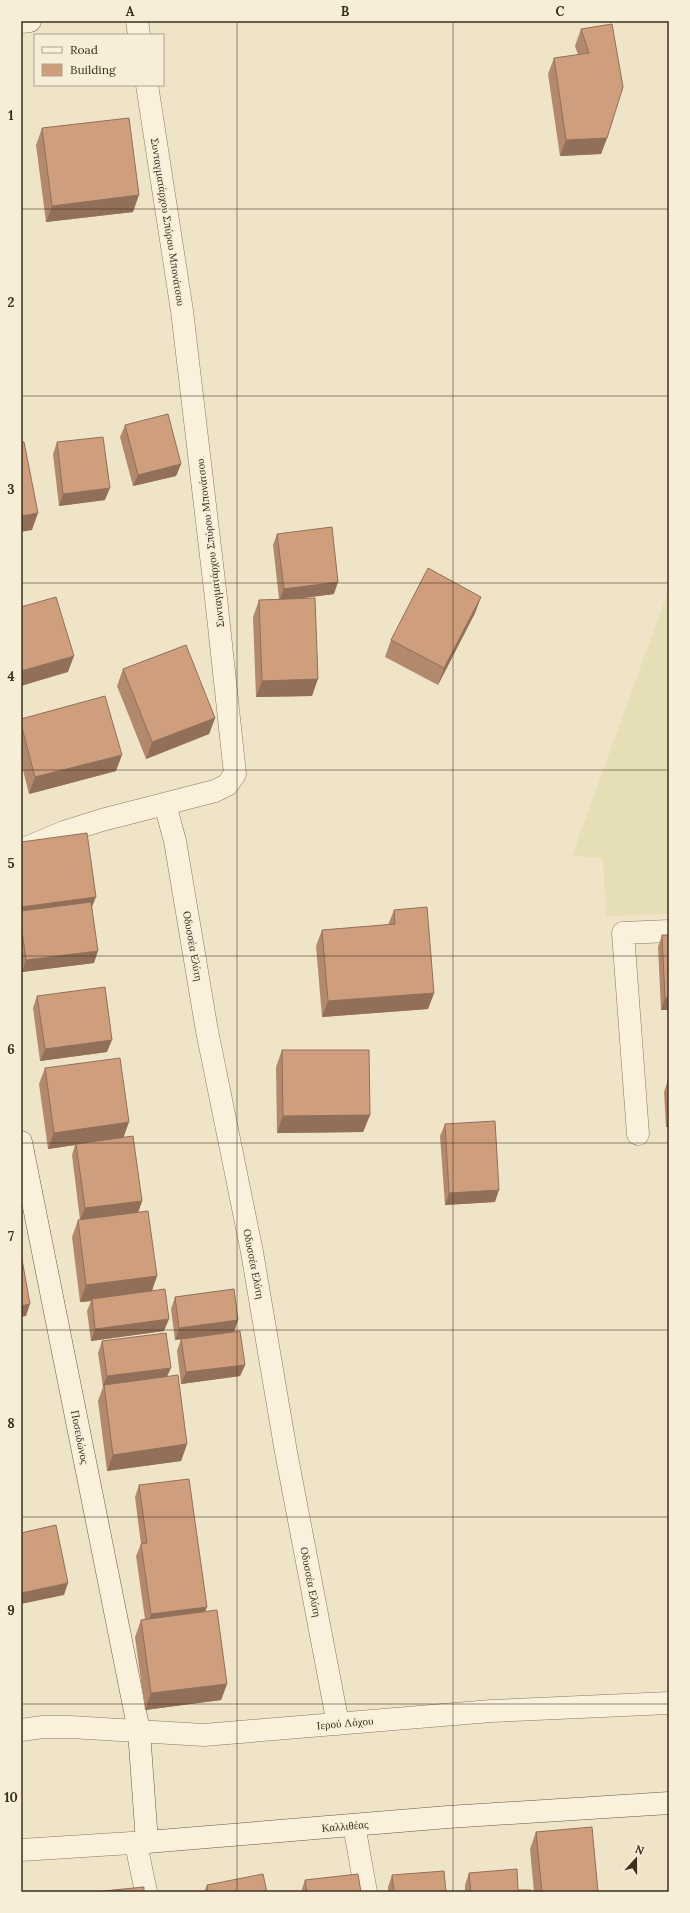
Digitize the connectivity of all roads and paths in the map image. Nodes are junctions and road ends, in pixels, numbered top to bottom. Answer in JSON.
{"nodes":[{"id":1,"x":30,"y":21,"type":"edge"},
{"id":2,"x":137,"y":21,"type":"edge"},
{"id":3,"x":21,"y":22,"type":"edge"},
{"id":4,"x":139,"y":34,"type":"edge"},
{"id":5,"x":147,"y":86,"type":"edge"},
{"id":6,"x":165,"y":804,"type":"junction"},
{"id":7,"x":21,"y":850,"type":"edge"},
{"id":8,"x":669,"y":931,"type":"edge"},
{"id":9,"x":638,"y":1134,"type":"dead end"},
{"id":10,"x":21,"y":1142,"type":"edge"},
{"id":11,"x":669,"y":1702,"type":"edge"},
{"id":12,"x":338,"y":1724,"type":"junction"},
{"id":13,"x":21,"y":1730,"type":"edge"},
{"id":14,"x":139,"y":1731,"type":"junction"},
{"id":15,"x":669,"y":1803,"type":"edge"},
{"id":16,"x":354,"y":1825,"type":"junction"},
{"id":17,"x":142,"y":1843,"type":"junction"},
{"id":18,"x":21,"y":1850,"type":"edge"},
{"id":19,"x":146,"y":1892,"type":"edge"},
{"id":20,"x":366,"y":1892,"type":"edge"}],
"edges":[{"from":1,"to":3,"type":"street"},
{"from":2,"to":4,"type":"street"},
{"from":5,"to":6,"type":"street","name":"Συνταγματάρχου Σπύρου Μπονάτσου"},
{"from":6,"to":7,"type":"street","name":"Συνταγματάρχου Σπύρου Μπονάτσου"},
{"from":6,"to":12,"type":"street","name":"Οδυσσέα Ελύτη"},
{"from":8,"to":9,"type":"street"},
{"from":10,"to":14,"type":"street","name":"Ποσειδώνος"},
{"from":11,"to":12,"type":"street","name":"Ιερού Λόχου"},
{"from":12,"to":14,"type":"street","name":"Ιερού Λόχου"},
{"from":13,"to":14,"type":"street","name":"Ιερού Λόχου"},
{"from":14,"to":17,"type":"street","name":"Ποσειδώνος"},
{"from":15,"to":16,"type":"street","name":"Καλλιθέας"},
{"from":16,"to":17,"type":"street","name":"Καλλιθέας"},
{"from":16,"to":20,"type":"street"},
{"from":17,"to":18,"type":"street","name":"Καλλιθέας"},
{"from":17,"to":19,"type":"street","name":"Ποσειδώνος"}]}
